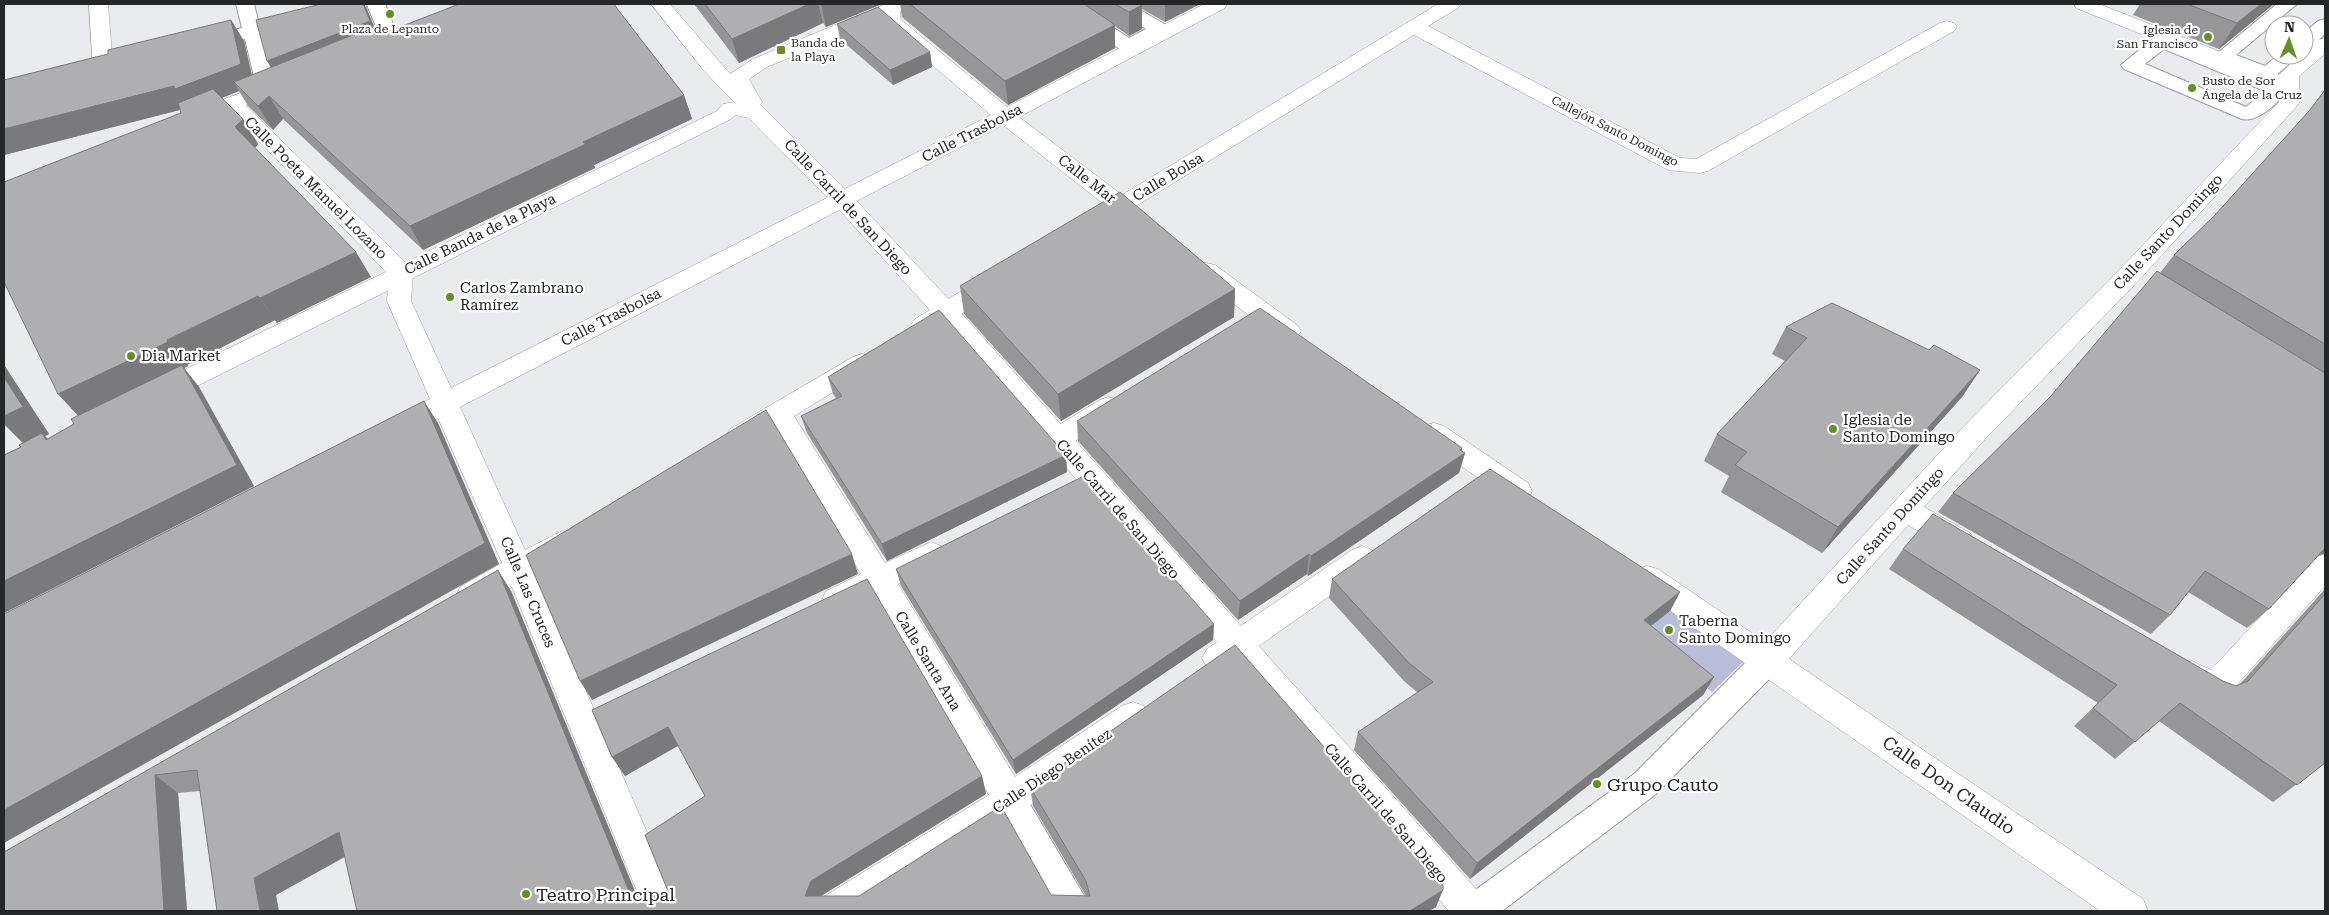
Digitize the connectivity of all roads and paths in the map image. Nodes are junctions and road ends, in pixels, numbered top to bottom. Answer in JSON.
{"nodes":[{"id":1,"x":98,"y":4,"type":"edge"},
{"id":2,"x":245,"y":4,"type":"edge"},
{"id":3,"x":359,"y":4,"type":"edge"},
{"id":4,"x":376,"y":4,"type":"edge"},
{"id":5,"x":660,"y":4,"type":"edge"},
{"id":6,"x":1065,"y":4,"type":"edge"},
{"id":7,"x":1118,"y":4,"type":"edge"},
{"id":8,"x":1218,"y":4,"type":"edge"},
{"id":9,"x":1451,"y":4,"type":"edge"},
{"id":10,"x":2083,"y":4,"type":"edge"},
{"id":11,"x":2288,"y":4,"type":"edge"},
{"id":12,"x":890,"y":5,"type":"edge"},
{"id":13,"x":2274,"y":15,"type":"edge"},
{"id":14,"x":2264,"y":23,"type":"edge"},
{"id":15,"x":2325,"y":25,"type":"edge"},
{"id":16,"x":1414,"y":27,"type":"junction"},
{"id":17,"x":1947,"y":27,"type":"dead end"},
{"id":18,"x":252,"y":31,"type":"junction"},
{"id":19,"x":2314,"y":34,"type":"edge"},
{"id":20,"x":390,"y":39,"type":"edge"},
{"id":21,"x":2325,"y":44,"type":"edge"},
{"id":22,"x":187,"y":48,"type":"edge"},
{"id":23,"x":2131,"y":65,"type":"joint"},
{"id":24,"x":2278,"y":65,"type":"edge"},
{"id":25,"x":112,"y":67,"type":"edge"},
{"id":26,"x":294,"y":78,"type":"edge"},
{"id":27,"x":2289,"y":86,"type":"junction"},
{"id":28,"x":268,"y":89,"type":"junction"},
{"id":29,"x":232,"y":103,"type":"junction"},
{"id":30,"x":758,"y":113,"type":"junction"},
{"id":31,"x":1005,"y":116,"type":"junction"},
{"id":32,"x":178,"y":125,"type":"edge"},
{"id":33,"x":842,"y":199,"type":"junction"},
{"id":34,"x":1120,"y":206,"type":"junction"},
{"id":35,"x":1152,"y":230,"type":"edge"},
{"id":36,"x":1079,"y":231,"type":"edge"},
{"id":37,"x":1191,"y":259,"type":"edge"},
{"id":38,"x":1012,"y":272,"type":"edge"},
{"id":39,"x":401,"y":273,"type":"junction"},
{"id":40,"x":946,"y":312,"type":"junction"},
{"id":41,"x":1262,"y":313,"type":"junction"},
{"id":42,"x":1237,"y":328,"type":"edge"},
{"id":43,"x":1310,"y":347,"type":"edge"},
{"id":44,"x":1130,"y":394,"type":"edge"},
{"id":45,"x":445,"y":403,"type":"junction"},
{"id":46,"x":136,"y":405,"type":"edge"},
{"id":47,"x":778,"y":413,"type":"junction"},
{"id":48,"x":1415,"y":420,"type":"edge"},
{"id":49,"x":374,"y":439,"type":"edge"},
{"id":50,"x":1057,"y":439,"type":"junction"},
{"id":51,"x":719,"y":448,"type":"edge"},
{"id":52,"x":1089,"y":476,"type":"junction"},
{"id":53,"x":1063,"y":489,"type":"edge"},
{"id":54,"x":1538,"y":504,"type":"edge"},
{"id":55,"x":1905,"y":509,"type":"junction"},
{"id":56,"x":585,"y":529,"type":"edge"},
{"id":57,"x":958,"y":541,"type":"edge"},
{"id":58,"x":1383,"y":544,"type":"edge"},
{"id":59,"x":1983,"y":554,"type":"edge"},
{"id":60,"x":1628,"y":565,"type":"edge"},
{"id":61,"x":2325,"y":566,"type":"edge"},
{"id":62,"x":518,"y":569,"type":"junction"},
{"id":63,"x":880,"y":580,"type":"junction"},
{"id":64,"x":450,"y":608,"type":"edge"},
{"id":65,"x":817,"y":610,"type":"edge"},
{"id":66,"x":1238,"y":645,"type":"junction"},
{"id":67,"x":1768,"y":660,"type":"junction"},
{"id":68,"x":2171,"y":663,"type":"edge"},
{"id":69,"x":1197,"y":673,"type":"edge"},
{"id":70,"x":1156,"y":700,"type":"edge"},
{"id":71,"x":610,"y":709,"type":"edge"},
{"id":72,"x":583,"y":722,"type":"junction"},
{"id":73,"x":1010,"y":800,"type":"junction"},
{"id":74,"x":663,"y":911,"type":"edge"},
{"id":75,"x":833,"y":911,"type":"edge"},
{"id":76,"x":1074,"y":911,"type":"edge"},
{"id":77,"x":1474,"y":911,"type":"edge"},
{"id":78,"x":2130,"y":911,"type":"edge"}],
"edges":[{"from":1,"to":25,"type":"street"},
{"from":2,"to":18,"type":"street"},
{"from":3,"to":18,"type":"street"},
{"from":4,"to":20,"type":"street"},
{"from":5,"to":30,"type":"street"},
{"from":6,"to":7,"type":"street"},
{"from":8,"to":31,"type":"street","name":"Calle Trasbolsa"},
{"from":9,"to":16,"type":"street","name":"Calle Bolsa"},
{"from":10,"to":27,"type":"street"},
{"from":11,"to":13,"type":"street"},
{"from":12,"to":30,"type":"street"},
{"from":12,"to":31,"type":"street","name":"Calle Mar"},
{"from":14,"to":24,"type":"street"},
{"from":15,"to":19,"type":"street"},
{"from":16,"to":17,"type":"street","name":"Callejón Santo Domingo"},
{"from":16,"to":34,"type":"street","name":"Calle Bolsa"},
{"from":18,"to":22,"type":"street"},
{"from":18,"to":28,"type":"street"},
{"from":21,"to":27,"type":"street","name":"Calle Santo Domingo"},
{"from":23,"to":23,"type":"street"},
{"from":26,"to":28,"type":"street"},
{"from":27,"to":55,"type":"street","name":"Calle Santo Domingo"},
{"from":28,"to":29,"type":"street"},
{"from":29,"to":32,"type":"street"},
{"from":29,"to":39,"type":"street","name":"Calle Poeta Manuel Lozano"},
{"from":30,"to":33,"type":"street","name":"Calle Carril de San Diego"},
{"from":30,"to":39,"type":"street","name":"Calle Banda de la Playa"},
{"from":31,"to":33,"type":"street","name":"Calle Trasbolsa"},
{"from":31,"to":34,"type":"street","name":"Calle Mar"},
{"from":33,"to":40,"type":"street","name":"Calle Carril de San Diego"},
{"from":33,"to":45,"type":"street","name":"Calle Trasbolsa"},
{"from":34,"to":35,"type":"street","name":"Calle Mar"},
{"from":34,"to":36,"type":"street","name":"Calle Bolsa"},
{"from":37,"to":41,"type":"street"},
{"from":38,"to":40,"type":"street"},
{"from":39,"to":45,"type":"street","name":"Calle Las Cruces"},
{"from":39,"to":46,"type":"street","name":"Calle Banda de la Playa"},
{"from":40,"to":47,"type":"street"},
{"from":40,"to":50,"type":"street","name":"Calle Carril de San Diego"},
{"from":41,"to":42,"type":"street"},
{"from":41,"to":43,"type":"street"},
{"from":44,"to":50,"type":"street"},
{"from":45,"to":49,"type":"street","name":"Calle Trasbolsa"},
{"from":45,"to":62,"type":"street","name":"Calle Las Cruces"},
{"from":47,"to":51,"type":"street"},
{"from":47,"to":63,"type":"street","name":"Calle Santa Ana"},
{"from":48,"to":54,"type":"street"},
{"from":50,"to":52,"type":"street","name":"Calle Carril de San Diego"},
{"from":52,"to":53,"type":"street"},
{"from":52,"to":66,"type":"street","name":"Calle Carril de San Diego"},
{"from":55,"to":59,"type":"street"},
{"from":55,"to":67,"type":"street","name":"Calle Santo Domingo"},
{"from":56,"to":62,"type":"street"},
{"from":57,"to":63,"type":"street"},
{"from":58,"to":66,"type":"street"},
{"from":60,"to":67,"type":"street"},
{"from":61,"to":68,"type":"street"},
{"from":62,"to":64,"type":"street"},
{"from":62,"to":72,"type":"street","name":"Calle Las Cruces"},
{"from":63,"to":65,"type":"street"},
{"from":63,"to":73,"type":"street","name":"Calle Santa Ana"},
{"from":66,"to":69,"type":"street"},
{"from":66,"to":77,"type":"street","name":"Calle Carril de San Diego"},
{"from":67,"to":77,"type":"street","name":"Calle Santo Domingo"},
{"from":67,"to":78,"type":"street","name":"Calle Don Claudio"},
{"from":70,"to":73,"type":"street","name":"Calle Diego Benítez"},
{"from":71,"to":72,"type":"street"},
{"from":72,"to":74,"type":"street","name":"Calle Las Cruces"},
{"from":73,"to":75,"type":"street","name":"Calle Diego Benítez"},
{"from":73,"to":76,"type":"street","name":"Calle Santa Ana"}]}
